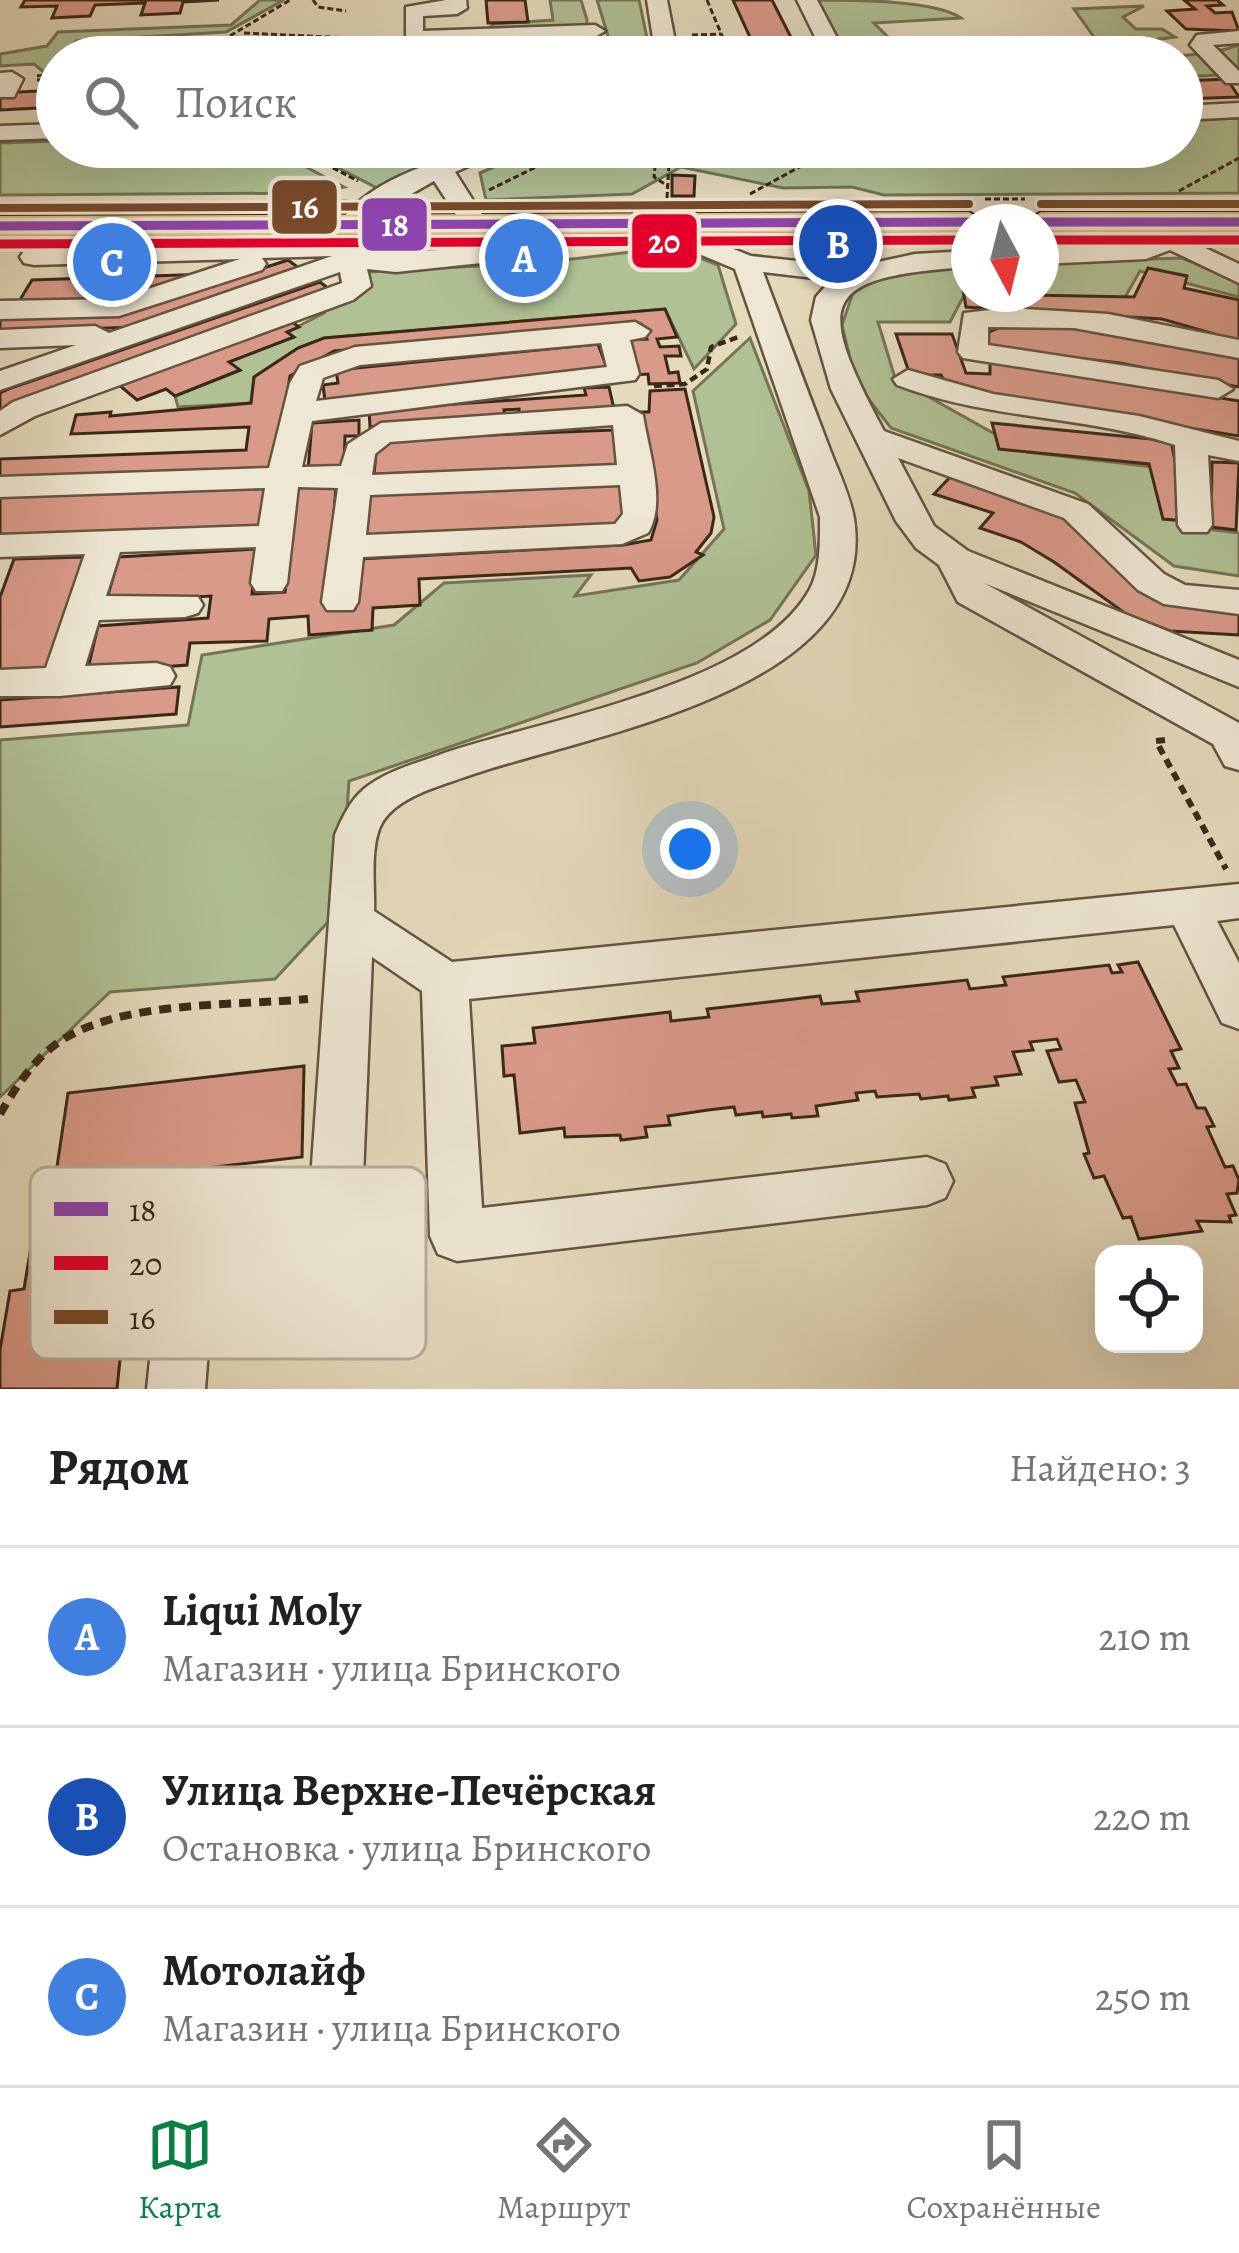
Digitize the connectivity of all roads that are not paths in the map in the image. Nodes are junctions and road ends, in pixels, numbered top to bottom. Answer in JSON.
{"nodes":[{"id":1,"x":456,"y":0,"type":"edge"},
{"id":2,"x":587,"y":0,"type":"edge"},
{"id":3,"x":657,"y":0,"type":"edge"},
{"id":4,"x":807,"y":0,"type":"edge"},
{"id":5,"x":413,"y":36,"type":"edge"},
{"id":6,"x":594,"y":36,"type":"edge"},
{"id":7,"x":664,"y":36,"type":"edge"},
{"id":8,"x":825,"y":36,"type":"edge"},
{"id":9,"x":1239,"y":37,"type":"edge"},
{"id":10,"x":1203,"y":41,"type":"edge"},
{"id":11,"x":1203,"y":47,"type":"edge"},
{"id":12,"x":1234,"y":79,"type":"dead end"},
{"id":13,"x":1239,"y":110,"type":"edge"},
{"id":14,"x":1203,"y":112,"type":"edge"},
{"id":15,"x":36,"y":132,"type":"edge"},
{"id":16,"x":0,"y":134,"type":"edge"},
{"id":17,"x":449,"y":168,"type":"edge"},
{"id":18,"x":442,"y":171,"type":"junction"},
{"id":19,"x":474,"y":211,"type":"junction"},
{"id":20,"x":1163,"y":219,"type":"junction"},
{"id":21,"x":951,"y":222,"type":"edge"},
{"id":22,"x":1059,"y":222,"type":"edge"},
{"id":23,"x":1239,"y":222,"type":"edge"},
{"id":24,"x":650,"y":224,"type":"junction"},
{"id":25,"x":0,"y":226,"type":"edge"},
{"id":26,"x":361,"y":239,"type":"junction"},
{"id":27,"x":99,"y":241,"type":"junction"},
{"id":28,"x":298,"y":250,"type":"junction"},
{"id":29,"x":501,"y":254,"type":"dead end"},
{"id":30,"x":1059,"y":255,"type":"edge"},
{"id":31,"x":34,"y":257,"type":"dead end"},
{"id":32,"x":951,"y":260,"type":"edge"},
{"id":33,"x":747,"y":264,"type":"junction"},
{"id":34,"x":850,"y":274,"type":"junction"},
{"id":35,"x":1239,"y":275,"type":"edge"},
{"id":36,"x":0,"y":310,"type":"edge"},
{"id":37,"x":136,"y":333,"type":"junction"},
{"id":38,"x":0,"y":339,"type":"edge"},
{"id":39,"x":1239,"y":349,"type":"edge"},
{"id":40,"x":4,"y":378,"type":"edge"},
{"id":41,"x":908,"y":379,"type":"dead end"},
{"id":42,"x":1218,"y":389,"type":"dead end"},
{"id":43,"x":298,"y":413,"type":"junction"},
{"id":44,"x":0,"y":426,"type":"edge"},
{"id":45,"x":872,"y":438,"type":"junction"},
{"id":46,"x":1191,"y":440,"type":"junction"},
{"id":47,"x":1239,"y":451,"type":"edge"},
{"id":48,"x":636,"y":474,"type":"junction"},
{"id":49,"x":283,"y":478,"type":"junction"},
{"id":50,"x":355,"y":481,"type":"junction"},
{"id":51,"x":0,"y":488,"type":"edge"},
{"id":52,"x":1195,"y":525,"type":"dead end"},
{"id":53,"x":275,"y":536,"type":"junction"},
{"id":54,"x":106,"y":542,"type":"junction"},
{"id":55,"x":0,"y":546,"type":"edge"},
{"id":56,"x":348,"y":547,"type":"junction"},
{"id":57,"x":952,"y":554,"type":"junction"},
{"id":58,"x":268,"y":583,"type":"dead end"},
{"id":59,"x":340,"y":602,"type":"dead end"},
{"id":60,"x":1239,"y":602,"type":"edge"},
{"id":61,"x":184,"y":604,"type":"dead end"},
{"id":62,"x":84,"y":609,"type":"junction"},
{"id":63,"x":1239,"y":642,"type":"edge"},
{"id":64,"x":1181,"y":651,"type":"junction"},
{"id":65,"x":1239,"y":674,"type":"edge"},
{"id":66,"x":156,"y":676,"type":"dead end"},
{"id":67,"x":0,"y":683,"type":"edge"},
{"id":68,"x":60,"y":683,"type":"junction"},
{"id":69,"x":1233,"y":746,"type":"edge"},
{"id":70,"x":1234,"y":888,"type":"edge"},
{"id":71,"x":1187,"y":906,"type":"junction"},
{"id":72,"x":351,"y":920,"type":"junction"},
{"id":73,"x":445,"y":982,"type":"junction"},
{"id":74,"x":1239,"y":1009,"type":"edge"},
{"id":75,"x":338,"y":1167,"type":"edge"},
{"id":76,"x":927,"y":1181,"type":"dead end"},
{"id":77,"x":179,"y":1359,"type":"edge"},
{"id":78,"x":176,"y":1389,"type":"edge"}],
"edges":[{"from":1,"to":5,"type":"street"},
{"from":2,"to":6,"type":"street"},
{"from":3,"to":7,"type":"street"},
{"from":4,"to":8,"type":"street"},
{"from":9,"to":10,"type":"street"},
{"from":11,"to":12,"type":"street"},
{"from":13,"to":14,"type":"street"},
{"from":15,"to":16,"type":"street"},
{"from":17,"to":18,"type":"street"},
{"from":18,"to":19,"type":"street"},
{"from":18,"to":26,"type":"street"},
{"from":19,"to":24,"type":"main road"},
{"from":19,"to":26,"type":"main road"},
{"from":20,"to":22,"type":"main road"},
{"from":20,"to":23,"type":"main road"},
{"from":20,"to":30,"type":"street"},
{"from":20,"to":35,"type":"street"},
{"from":21,"to":24,"type":"main road"},
{"from":24,"to":33,"type":"street"},
{"from":25,"to":27,"type":"main road"},
{"from":26,"to":27,"type":"main road"},
{"from":26,"to":28,"type":"street"},
{"from":26,"to":29,"type":"street"},
{"from":26,"to":37,"type":"street"},
{"from":26,"to":44,"type":"street"},
{"from":27,"to":28,"type":"street"},
{"from":27,"to":31,"type":"street"},
{"from":28,"to":36,"type":"street"},
{"from":32,"to":34,"type":"street"},
{"from":33,"to":34,"type":"street"},
{"from":33,"to":72,"type":"street"},
{"from":34,"to":45,"type":"street"},
{"from":37,"to":38,"type":"street"},
{"from":37,"to":40,"type":"street"},
{"from":39,"to":42,"type":"street"},
{"from":41,"to":46,"type":"street"},
{"from":43,"to":43,"type":"street"},
{"from":43,"to":49,"type":"street"},
{"from":45,"to":57,"type":"street"},
{"from":45,"to":60,"type":"street"},
{"from":46,"to":47,"type":"street"},
{"from":46,"to":52,"type":"street"},
{"from":48,"to":50,"type":"street"},
{"from":48,"to":50,"type":"street"},
{"from":48,"to":56,"type":"street"},
{"from":49,"to":50,"type":"street"},
{"from":49,"to":51,"type":"street"},
{"from":49,"to":53,"type":"street"},
{"from":50,"to":56,"type":"street"},
{"from":53,"to":54,"type":"street"},
{"from":53,"to":58,"type":"street"},
{"from":54,"to":55,"type":"street"},
{"from":54,"to":62,"type":"street"},
{"from":56,"to":59,"type":"street"},
{"from":57,"to":64,"type":"street"},
{"from":57,"to":69,"type":"street"},
{"from":61,"to":62,"type":"street"},
{"from":62,"to":68,"type":"street"},
{"from":63,"to":64,"type":"street"},
{"from":64,"to":65,"type":"street"},
{"from":66,"to":68,"type":"street"},
{"from":67,"to":68,"type":"street"},
{"from":70,"to":71,"type":"street"},
{"from":71,"to":73,"type":"street"},
{"from":71,"to":74,"type":"street"},
{"from":72,"to":73,"type":"street"},
{"from":72,"to":75,"type":"street"},
{"from":73,"to":76,"type":"street"},
{"from":77,"to":78,"type":"street"}]}
